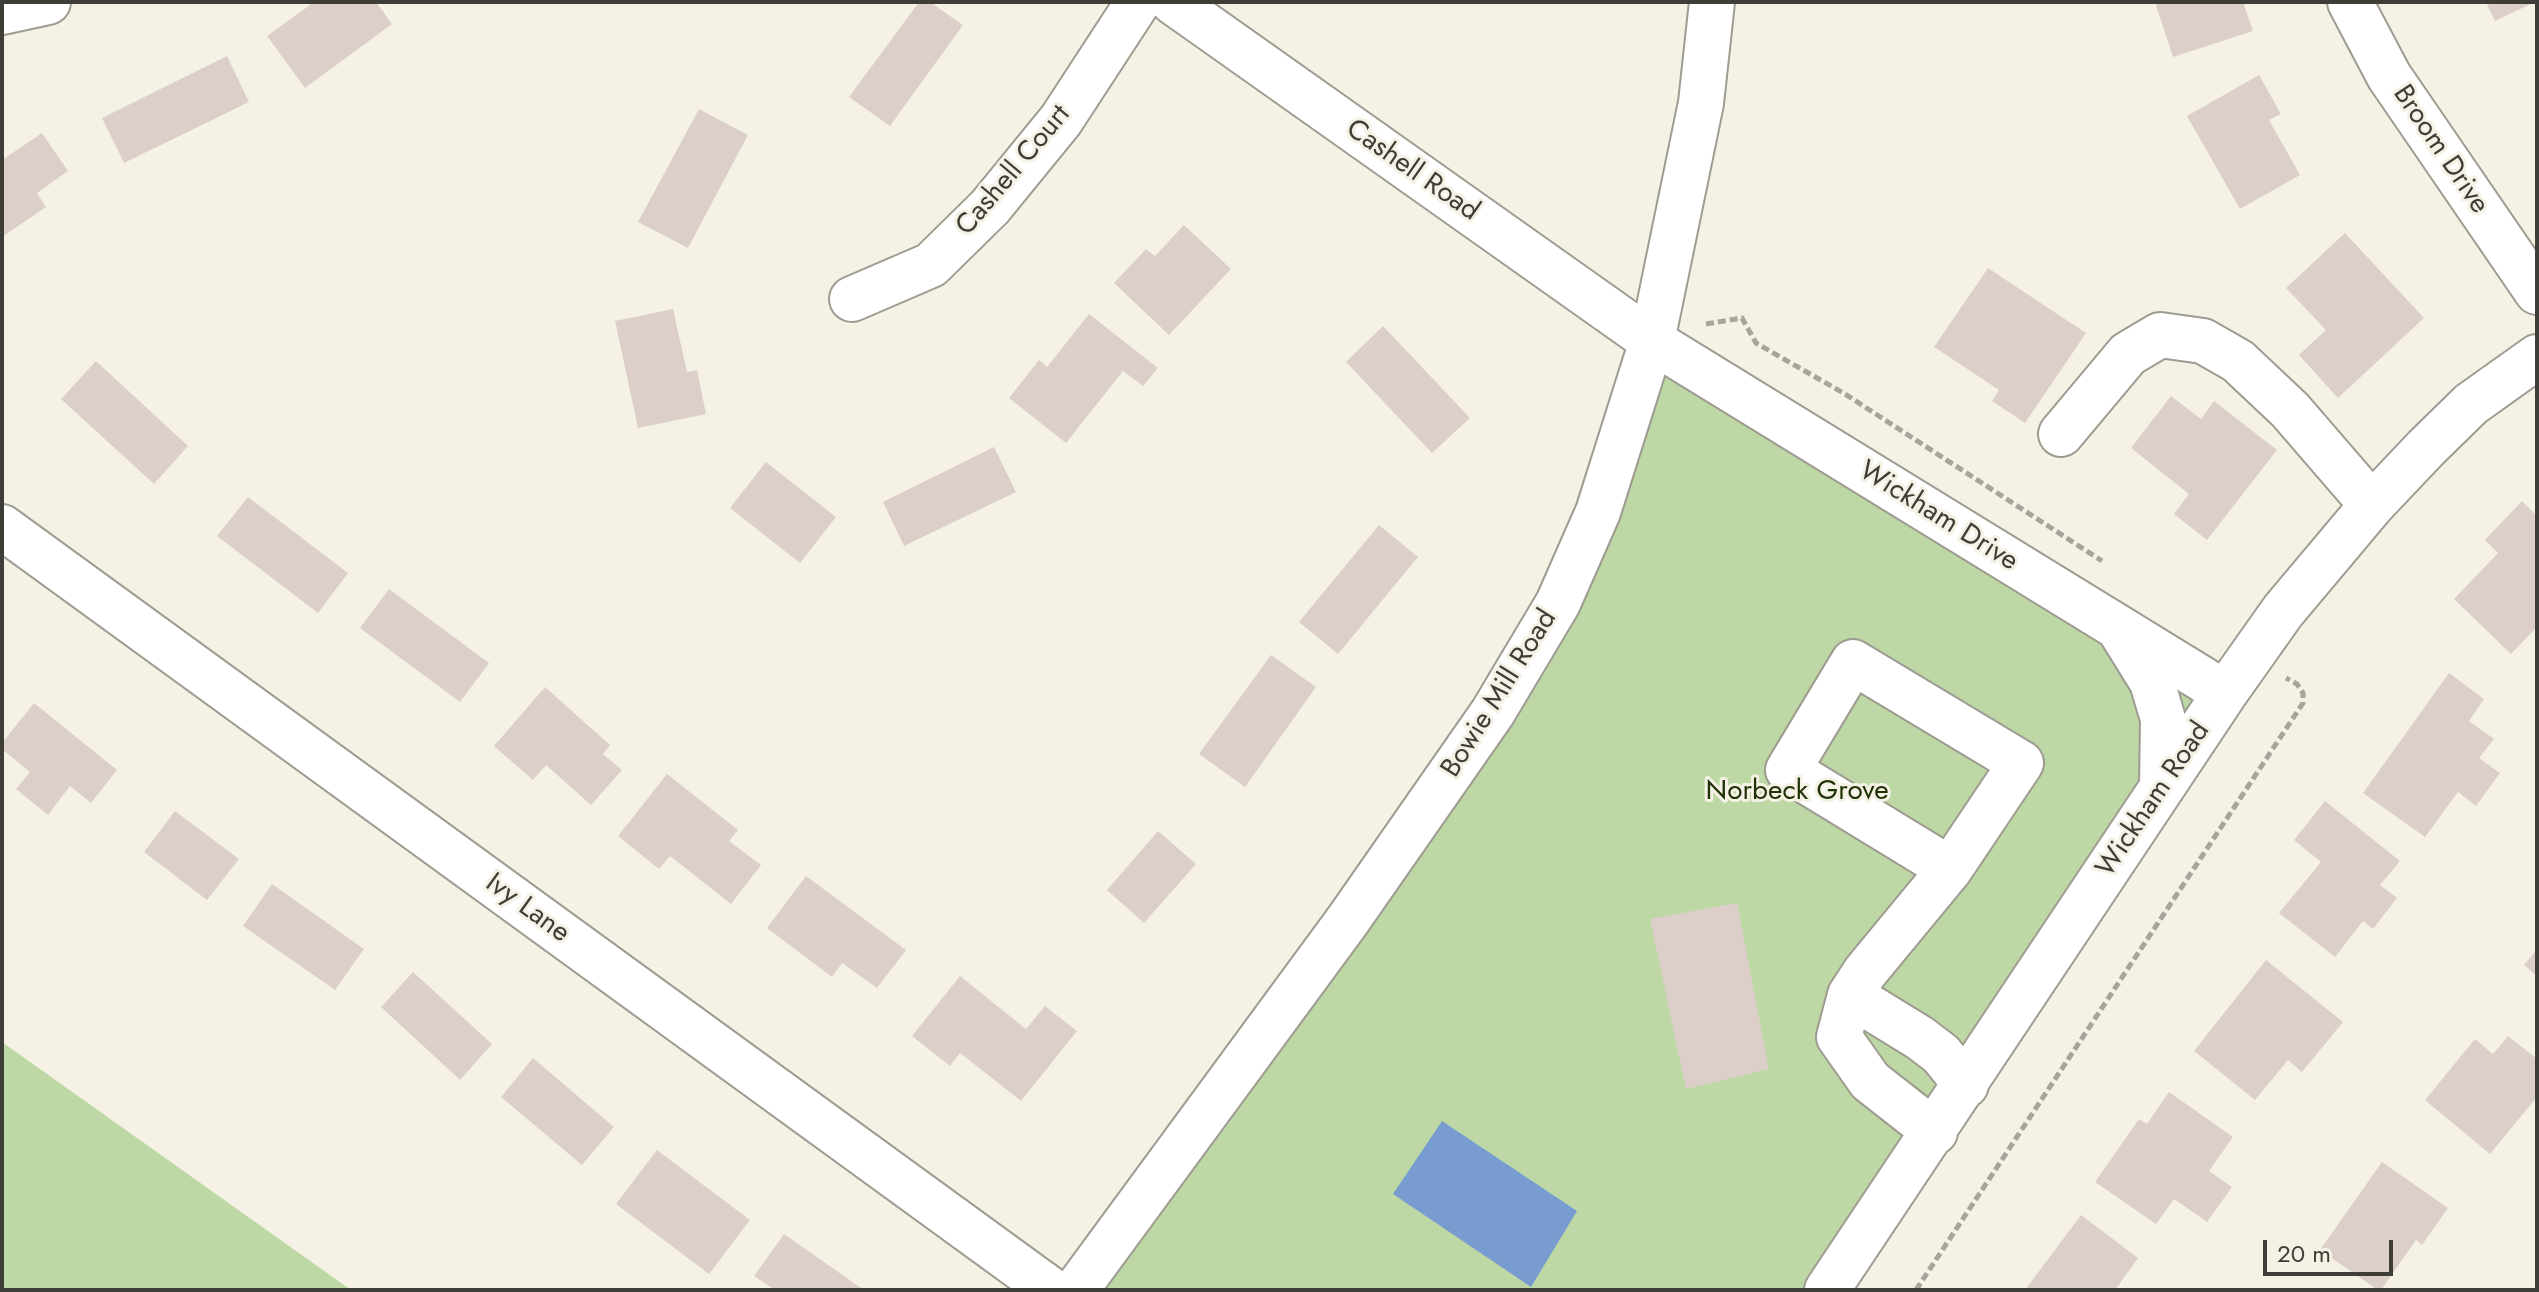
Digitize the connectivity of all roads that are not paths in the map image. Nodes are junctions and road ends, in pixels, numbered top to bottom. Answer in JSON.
{"nodes":[{"id":1,"x":48,"y":2,"type":"edge"},
{"id":2,"x":1138,"y":2,"type":"edge"},
{"id":3,"x":1173,"y":2,"type":"edge"},
{"id":4,"x":1712,"y":2,"type":"edge"},
{"id":5,"x":2350,"y":2,"type":"edge"},
{"id":6,"x":2,"y":12,"type":"edge"},
{"id":7,"x":2537,"y":292,"type":"edge"},
{"id":8,"x":852,"y":299,"type":"dead end"},
{"id":9,"x":1652,"y":341,"type":"junction"},
{"id":10,"x":2537,"y":357,"type":"edge"},
{"id":11,"x":2061,"y":434,"type":"dead end"},
{"id":12,"x":2372,"y":505,"type":"junction"},
{"id":13,"x":2,"y":527,"type":"edge"},
{"id":14,"x":2117,"y":627,"type":"junction"},
{"id":15,"x":2225,"y":693,"type":"junction"},
{"id":16,"x":2162,"y":787,"type":"junction"},
{"id":17,"x":1950,"y":869,"type":"junction"},
{"id":18,"x":1850,"y":995,"type":"junction"},
{"id":19,"x":1966,"y":1085,"type":"junction"},
{"id":20,"x":1935,"y":1132,"type":"junction"},
{"id":21,"x":1051,"y":1290,"type":"edge"},
{"id":22,"x":1076,"y":1290,"type":"edge"},
{"id":23,"x":1827,"y":1290,"type":"edge"}],
"edges":[{"from":1,"to":6,"type":"street"},
{"from":2,"to":8,"type":"street","name":"Cashell Court"},
{"from":3,"to":9,"type":"street","name":"Cashell Road"},
{"from":4,"to":9,"type":"street","name":"Bowie Mill Road"},
{"from":5,"to":7,"type":"street","name":"Broom Drive"},
{"from":9,"to":14,"type":"street","name":"Wickham Drive"},
{"from":9,"to":22,"type":"street","name":"Bowie Mill Road"},
{"from":10,"to":12,"type":"street","name":"Wickham Road"},
{"from":11,"to":12,"type":"street"},
{"from":12,"to":15,"type":"street","name":"Wickham Road"},
{"from":13,"to":21,"type":"street","name":"Ivy Lane"},
{"from":14,"to":15,"type":"street","name":"Wickham Drive"},
{"from":14,"to":16,"type":"street"},
{"from":15,"to":16,"type":"street","name":"Wickham Road"},
{"from":16,"to":19,"type":"street","name":"Wickham Road"},
{"from":17,"to":17,"type":"street"},
{"from":17,"to":18,"type":"street"},
{"from":18,"to":19,"type":"street"},
{"from":18,"to":20,"type":"street"},
{"from":19,"to":20,"type":"street","name":"Wickham Road"},
{"from":20,"to":23,"type":"street","name":"Wickham Road"}]}
